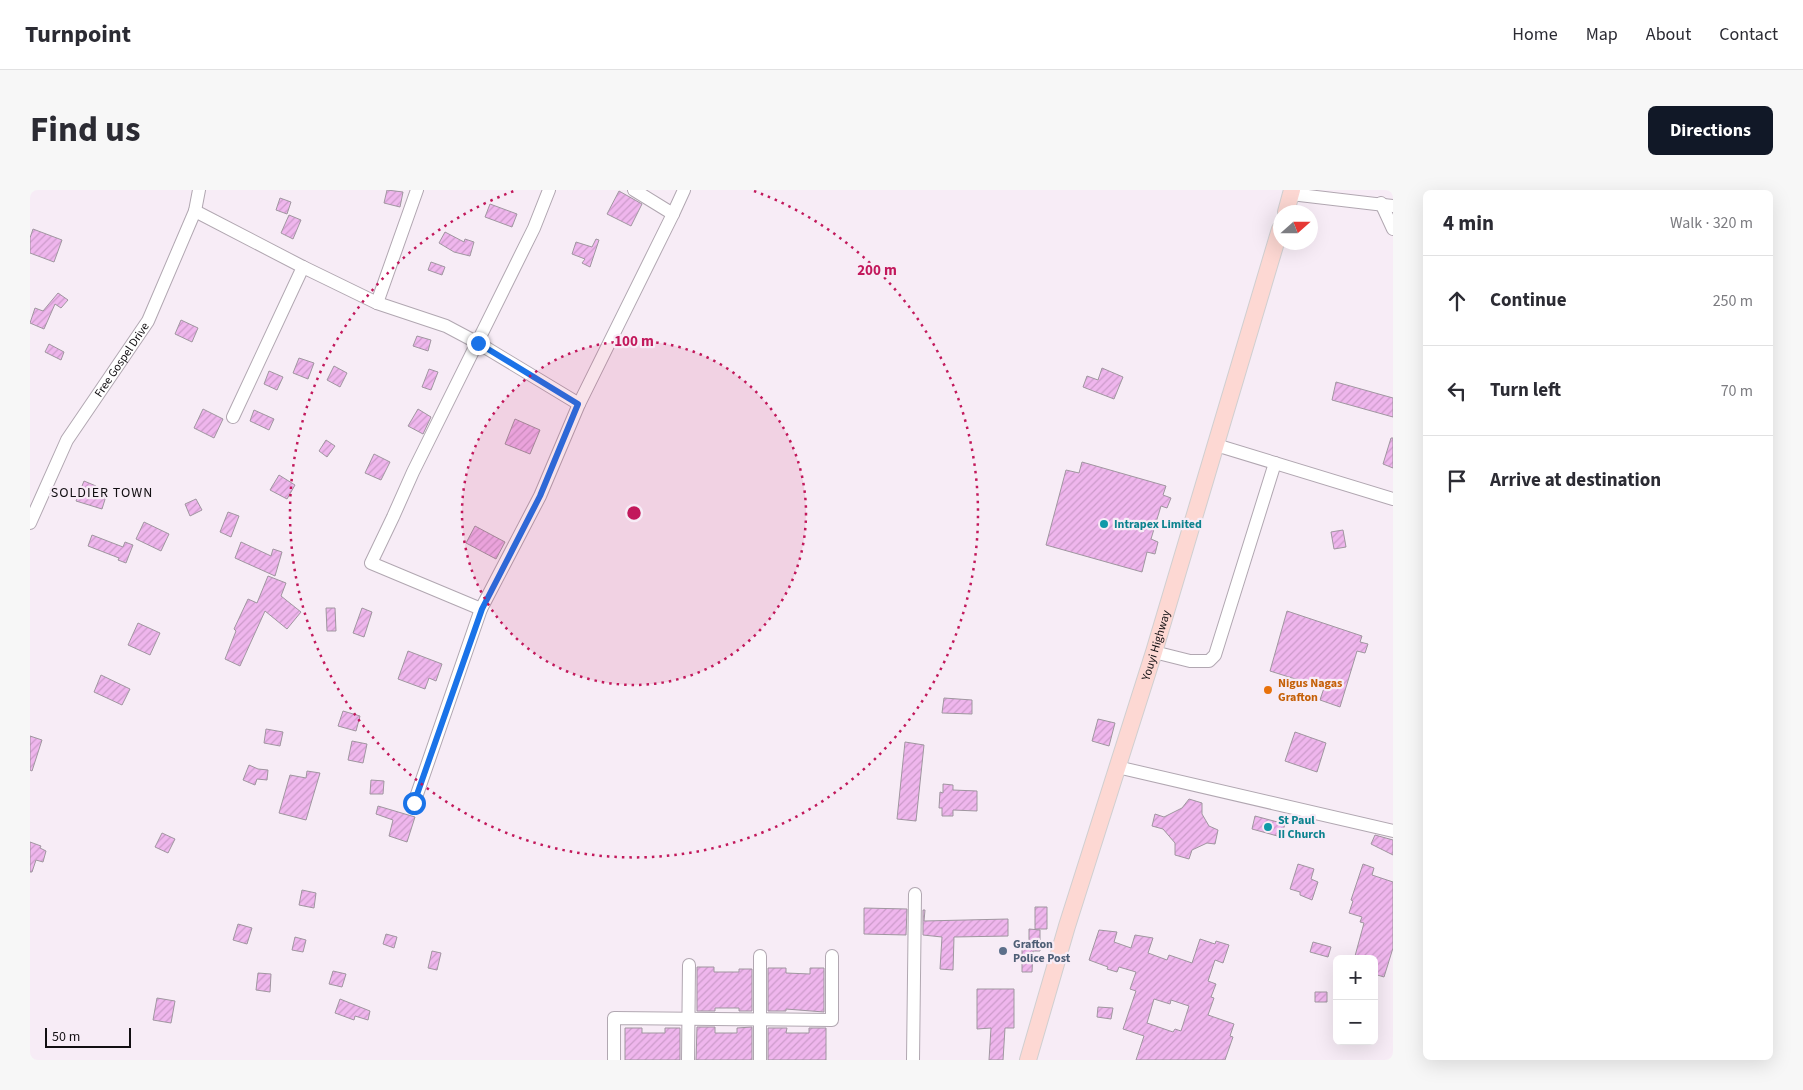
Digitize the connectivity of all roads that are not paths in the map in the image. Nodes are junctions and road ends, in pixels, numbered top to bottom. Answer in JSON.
{"nodes":[{"id":1,"x":199,"y":190,"type":"edge"},
{"id":2,"x":417,"y":190,"type":"edge"},
{"id":3,"x":549,"y":190,"type":"edge"},
{"id":4,"x":634,"y":190,"type":"edge"},
{"id":5,"x":684,"y":190,"type":"edge"},
{"id":6,"x":1292,"y":192,"type":"edge"},
{"id":7,"x":1387,"y":204,"type":"edge"},
{"id":8,"x":1288,"y":205,"type":"edge"},
{"id":9,"x":195,"y":211,"type":"junction"},
{"id":10,"x":673,"y":214,"type":"junction"},
{"id":11,"x":1393,"y":229,"type":"edge"},
{"id":12,"x":1274,"y":250,"type":"edge"},
{"id":13,"x":303,"y":267,"type":"junction"},
{"id":14,"x":377,"y":303,"type":"junction"},
{"id":15,"x":478,"y":343,"type":"junction"},
{"id":16,"x":578,"y":404,"type":"junction"},
{"id":17,"x":233,"y":417,"type":"dead end"},
{"id":18,"x":1216,"y":445,"type":"junction"},
{"id":19,"x":1275,"y":463,"type":"junction"},
{"id":20,"x":1393,"y":499,"type":"edge"},
{"id":21,"x":30,"y":523,"type":"edge"},
{"id":22,"x":482,"y":609,"type":"junction"},
{"id":23,"x":1154,"y":652,"type":"junction"},
{"id":24,"x":1117,"y":767,"type":"junction"},
{"id":25,"x":414,"y":803,"type":"dead end"},
{"id":26,"x":1393,"y":831,"type":"edge"},
{"id":27,"x":915,"y":894,"type":"dead end"},
{"id":28,"x":760,"y":956,"type":"dead end"},
{"id":29,"x":832,"y":956,"type":"dead end"},
{"id":30,"x":689,"y":965,"type":"dead end"},
{"id":31,"x":688,"y":1019,"type":"junction"},
{"id":32,"x":760,"y":1020,"type":"junction"},
{"id":33,"x":614,"y":1060,"type":"edge"},
{"id":34,"x":688,"y":1060,"type":"edge"},
{"id":35,"x":760,"y":1060,"type":"edge"},
{"id":36,"x":913,"y":1060,"type":"edge"},
{"id":37,"x":1028,"y":1060,"type":"edge"}],
"edges":[{"from":1,"to":9,"type":"street","name":"Free Gospel Drive"},
{"from":2,"to":14,"type":"street"},
{"from":3,"to":15,"type":"street"},
{"from":4,"to":10,"type":"street"},
{"from":5,"to":10,"type":"street"},
{"from":6,"to":7,"type":"street"},
{"from":6,"to":8,"type":"main road"},
{"from":7,"to":11,"type":"street"},
{"from":9,"to":13,"type":"street"},
{"from":9,"to":21,"type":"street","name":"Free Gospel Drive"},
{"from":10,"to":16,"type":"street"},
{"from":12,"to":18,"type":"main road","name":"Youyi Highway"},
{"from":13,"to":14,"type":"street"},
{"from":13,"to":17,"type":"street"},
{"from":14,"to":15,"type":"street"},
{"from":15,"to":16,"type":"street"},
{"from":15,"to":22,"type":"street"},
{"from":16,"to":22,"type":"street"},
{"from":18,"to":19,"type":"street"},
{"from":18,"to":23,"type":"main road","name":"Youyi Highway"},
{"from":19,"to":20,"type":"street"},
{"from":19,"to":23,"type":"street"},
{"from":22,"to":25,"type":"street"},
{"from":23,"to":24,"type":"main road","name":"Youyi Highway"},
{"from":24,"to":26,"type":"street"},
{"from":24,"to":37,"type":"main road","name":"Youyi Highway"},
{"from":27,"to":36,"type":"street"},
{"from":28,"to":32,"type":"street"},
{"from":29,"to":32,"type":"street"},
{"from":30,"to":31,"type":"street"},
{"from":31,"to":32,"type":"street"},
{"from":31,"to":33,"type":"street"},
{"from":31,"to":34,"type":"street"},
{"from":32,"to":35,"type":"street"}]}
